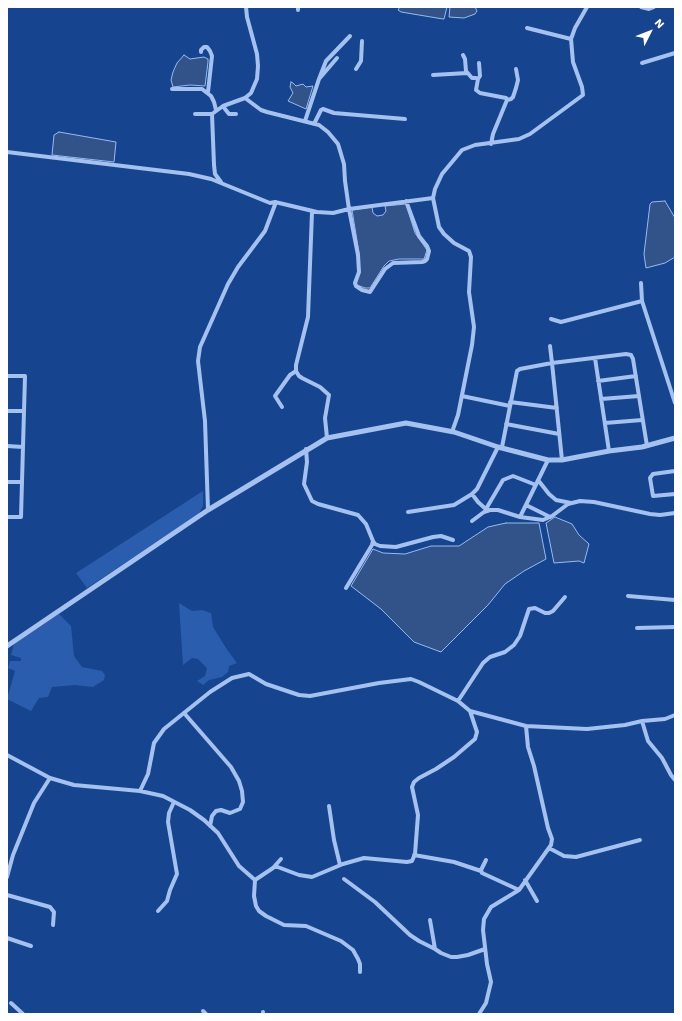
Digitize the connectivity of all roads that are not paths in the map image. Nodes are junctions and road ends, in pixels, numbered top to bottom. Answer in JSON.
{"nodes":[{"id":1,"x":246,"y":7,"type":"edge"},
{"id":2,"x":587,"y":7,"type":"edge"},
{"id":3,"x":641,"y":7,"type":"edge"},
{"id":4,"x":654,"y":7,"type":"edge"},
{"id":5,"x":527,"y":28,"type":"dead end"},
{"id":6,"x":350,"y":36,"type":"dead end"},
{"id":7,"x":571,"y":39,"type":"junction"},
{"id":8,"x":362,"y":41,"type":"dead end"},
{"id":9,"x":201,"y":52,"type":"dead end"},
{"id":10,"x":675,"y":52,"type":"edge"},
{"id":11,"x":463,"y":54,"type":"dead end"},
{"id":12,"x":337,"y":58,"type":"dead end"},
{"id":13,"x":480,"y":63,"type":"dead end"},
{"id":14,"x":642,"y":63,"type":"dead end"},
{"id":15,"x":356,"y":69,"type":"dead end"},
{"id":16,"x":516,"y":69,"type":"dead end"},
{"id":17,"x":467,"y":73,"type":"junction"},
{"id":18,"x":433,"y":75,"type":"dead end"},
{"id":19,"x":319,"y":79,"type":"junction"},
{"id":20,"x":478,"y":80,"type":"junction"},
{"id":21,"x":172,"y":89,"type":"dead end"},
{"id":22,"x":208,"y":92,"type":"junction"},
{"id":23,"x":245,"y":98,"type":"junction"},
{"id":24,"x":507,"y":100,"type":"junction"},
{"id":25,"x":223,"y":106,"type":"junction"},
{"id":26,"x":216,"y":110,"type":"junction"},
{"id":27,"x":195,"y":114,"type":"dead end"},
{"id":28,"x":212,"y":114,"type":"junction"},
{"id":29,"x":236,"y":114,"type":"dead end"},
{"id":30,"x":405,"y":119,"type":"dead end"},
{"id":31,"x":305,"y":121,"type":"junction"},
{"id":32,"x":314,"y":124,"type":"junction"},
{"id":33,"x":491,"y":144,"type":"junction"},
{"id":34,"x":7,"y":152,"type":"edge"},
{"id":35,"x":222,"y":184,"type":"junction"},
{"id":36,"x":433,"y":198,"type":"junction"},
{"id":37,"x":406,"y":201,"type":"junction"},
{"id":38,"x":276,"y":202,"type":"junction"},
{"id":39,"x":349,"y":209,"type":"junction"},
{"id":40,"x":312,"y":212,"type":"junction"},
{"id":41,"x":641,"y":283,"type":"dead end"},
{"id":42,"x":642,"y":301,"type":"junction"},
{"id":43,"x":551,"y":319,"type":"dead end"},
{"id":44,"x":550,"y":346,"type":"dead end"},
{"id":45,"x":595,"y":358,"type":"junction"},
{"id":46,"x":552,"y":363,"type":"junction"},
{"id":47,"x":296,"y":371,"type":"junction"},
{"id":48,"x":7,"y":376,"type":"edge"},
{"id":49,"x":636,"y":376,"type":"junction"},
{"id":50,"x":598,"y":381,"type":"junction"},
{"id":51,"x":462,"y":396,"type":"junction"},
{"id":52,"x":639,"y":396,"type":"junction"},
{"id":53,"x":601,"y":400,"type":"junction"},
{"id":54,"x":675,"y":403,"type":"edge"},
{"id":55,"x":510,"y":404,"type":"junction"},
{"id":56,"x":282,"y":407,"type":"dead end"},
{"id":57,"x":557,"y":408,"type":"junction"},
{"id":58,"x":7,"y":411,"type":"edge"},
{"id":59,"x":24,"y":411,"type":"junction"},
{"id":60,"x":642,"y":420,"type":"junction"},
{"id":61,"x":604,"y":423,"type":"junction"},
{"id":62,"x":506,"y":424,"type":"junction"},
{"id":63,"x":452,"y":432,"type":"junction"},
{"id":64,"x":560,"y":434,"type":"junction"},
{"id":65,"x":327,"y":438,"type":"junction"},
{"id":66,"x":675,"y":438,"type":"edge"},
{"id":67,"x":7,"y":446,"type":"edge"},
{"id":68,"x":23,"y":446,"type":"junction"},
{"id":69,"x":647,"y":446,"type":"junction"},
{"id":70,"x":500,"y":447,"type":"junction"},
{"id":71,"x":306,"y":450,"type":"junction"},
{"id":72,"x":609,"y":451,"type":"junction"},
{"id":73,"x":548,"y":460,"type":"junction"},
{"id":74,"x":562,"y":460,"type":"junction"},
{"id":75,"x":675,"y":471,"type":"edge"},
{"id":76,"x":538,"y":480,"type":"junction"},
{"id":77,"x":7,"y":482,"type":"edge"},
{"id":78,"x":22,"y":482,"type":"junction"},
{"id":79,"x":536,"y":485,"type":"junction"},
{"id":80,"x":472,"y":494,"type":"junction"},
{"id":81,"x":675,"y":494,"type":"edge"},
{"id":82,"x":573,"y":503,"type":"junction"},
{"id":83,"x":526,"y":505,"type":"junction"},
{"id":84,"x":208,"y":510,"type":"junction"},
{"id":85,"x":487,"y":510,"type":"junction"},
{"id":86,"x":408,"y":512,"type":"dead end"},
{"id":87,"x":675,"y":513,"type":"edge"},
{"id":88,"x":7,"y":517,"type":"edge"},
{"id":89,"x":520,"y":517,"type":"junction"},
{"id":90,"x":550,"y":517,"type":"junction"},
{"id":91,"x":472,"y":522,"type":"dead end"},
{"id":92,"x":453,"y":540,"type":"dead end"},
{"id":93,"x":373,"y":541,"type":"junction"},
{"id":94,"x":346,"y":588,"type":"dead end"},
{"id":95,"x":628,"y":596,"type":"dead end"},
{"id":96,"x":565,"y":597,"type":"dead end"},
{"id":97,"x":675,"y":600,"type":"edge"},
{"id":98,"x":675,"y":627,"type":"edge"},
{"id":99,"x":637,"y":628,"type":"dead end"},
{"id":100,"x":7,"y":646,"type":"edge"},
{"id":101,"x":458,"y":701,"type":"junction"},
{"id":102,"x":470,"y":710,"type":"junction"},
{"id":103,"x":184,"y":713,"type":"junction"},
{"id":104,"x":675,"y":715,"type":"edge"},
{"id":105,"x":642,"y":721,"type":"junction"},
{"id":106,"x":526,"y":726,"type":"junction"},
{"id":107,"x":7,"y":755,"type":"edge"},
{"id":108,"x":50,"y":778,"type":"junction"},
{"id":109,"x":675,"y":780,"type":"edge"},
{"id":110,"x":140,"y":791,"type":"junction"},
{"id":111,"x":174,"y":802,"type":"junction"},
{"id":112,"x":330,"y":806,"type":"dead end"},
{"id":113,"x":210,"y":826,"type":"junction"},
{"id":114,"x":640,"y":840,"type":"dead end"},
{"id":115,"x":549,"y":848,"type":"junction"},
{"id":116,"x":414,"y":855,"type":"junction"},
{"id":117,"x":281,"y":859,"type":"dead end"},
{"id":118,"x":486,"y":860,"type":"dead end"},
{"id":119,"x":340,"y":865,"type":"junction"},
{"id":120,"x":275,"y":866,"type":"junction"},
{"id":121,"x":481,"y":871,"type":"junction"},
{"id":122,"x":7,"y":877,"type":"edge"},
{"id":123,"x":344,"y":879,"type":"dead end"},
{"id":124,"x":255,"y":880,"type":"junction"},
{"id":125,"x":525,"y":880,"type":"junction"},
{"id":126,"x":519,"y":890,"type":"junction"},
{"id":127,"x":7,"y":895,"type":"edge"},
{"id":128,"x":537,"y":901,"type":"dead end"},
{"id":129,"x":158,"y":910,"type":"dead end"},
{"id":130,"x":430,"y":920,"type":"dead end"},
{"id":131,"x":53,"y":925,"type":"dead end"},
{"id":132,"x":7,"y":938,"type":"edge"},
{"id":133,"x":31,"y":946,"type":"dead end"},
{"id":134,"x":435,"y":949,"type":"junction"},
{"id":135,"x":485,"y":949,"type":"junction"},
{"id":136,"x":360,"y":972,"type":"dead end"},
{"id":137,"x":11,"y":1003,"type":"dead end"},
{"id":138,"x":23,"y":1014,"type":"edge"},
{"id":139,"x":479,"y":1014,"type":"edge"}],
"edges":[{"from":1,"to":23,"type":"street"},
{"from":2,"to":7,"type":"street"},
{"from":3,"to":4,"type":"street"},
{"from":5,"to":7,"type":"street"},
{"from":6,"to":19,"type":"street"},
{"from":7,"to":33,"type":"street"},
{"from":8,"to":15,"type":"street"},
{"from":9,"to":22,"type":"street"},
{"from":10,"to":14,"type":"street"},
{"from":11,"to":17,"type":"street"},
{"from":12,"to":19,"type":"street"},
{"from":13,"to":20,"type":"street"},
{"from":16,"to":24,"type":"street"},
{"from":17,"to":18,"type":"street"},
{"from":17,"to":20,"type":"street"},
{"from":19,"to":31,"type":"street"},
{"from":20,"to":24,"type":"street"},
{"from":21,"to":22,"type":"street"},
{"from":22,"to":26,"type":"street"},
{"from":23,"to":25,"type":"street"},
{"from":23,"to":31,"type":"street"},
{"from":24,"to":33,"type":"street"},
{"from":25,"to":26,"type":"street"},
{"from":25,"to":29,"type":"street"},
{"from":26,"to":28,"type":"street"},
{"from":27,"to":28,"type":"street"},
{"from":28,"to":35,"type":"street"},
{"from":30,"to":32,"type":"street"},
{"from":31,"to":32,"type":"street"},
{"from":32,"to":39,"type":"street"},
{"from":33,"to":36,"type":"street"},
{"from":34,"to":35,"type":"street"},
{"from":35,"to":38,"type":"street"},
{"from":36,"to":37,"type":"street"},
{"from":36,"to":51,"type":"street"},
{"from":37,"to":39,"type":"street"},
{"from":37,"to":39,"type":"street"},
{"from":38,"to":40,"type":"street"},
{"from":38,"to":84,"type":"street"},
{"from":39,"to":40,"type":"street"},
{"from":40,"to":47,"type":"street"},
{"from":41,"to":42,"type":"street"},
{"from":42,"to":43,"type":"street"},
{"from":42,"to":54,"type":"street"},
{"from":44,"to":46,"type":"street"},
{"from":45,"to":46,"type":"street"},
{"from":45,"to":49,"type":"street"},
{"from":45,"to":50,"type":"street"},
{"from":46,"to":55,"type":"street"},
{"from":46,"to":57,"type":"street"},
{"from":47,"to":56,"type":"street"},
{"from":47,"to":65,"type":"street"},
{"from":48,"to":59,"type":"street"},
{"from":49,"to":50,"type":"street"},
{"from":49,"to":52,"type":"street"},
{"from":50,"to":53,"type":"street"},
{"from":51,"to":55,"type":"street"},
{"from":51,"to":63,"type":"street"},
{"from":52,"to":53,"type":"street"},
{"from":52,"to":60,"type":"street"},
{"from":53,"to":61,"type":"street"},
{"from":55,"to":57,"type":"street"},
{"from":55,"to":62,"type":"street"},
{"from":57,"to":64,"type":"street"},
{"from":58,"to":59,"type":"street"},
{"from":59,"to":68,"type":"street"},
{"from":60,"to":61,"type":"street"},
{"from":60,"to":69,"type":"street"},
{"from":61,"to":72,"type":"street"},
{"from":62,"to":64,"type":"street"},
{"from":62,"to":70,"type":"street"},
{"from":63,"to":65,"type":"street"},
{"from":63,"to":70,"type":"street"},
{"from":64,"to":74,"type":"street"},
{"from":65,"to":71,"type":"street"},
{"from":66,"to":69,"type":"street"},
{"from":67,"to":68,"type":"street"},
{"from":68,"to":78,"type":"street"},
{"from":69,"to":72,"type":"street"},
{"from":70,"to":73,"type":"street"},
{"from":70,"to":80,"type":"street"},
{"from":71,"to":84,"type":"street"},
{"from":71,"to":93,"type":"street"},
{"from":72,"to":74,"type":"street"},
{"from":73,"to":74,"type":"street"},
{"from":73,"to":76,"type":"street"},
{"from":75,"to":81,"type":"street"},
{"from":76,"to":79,"type":"street"},
{"from":76,"to":82,"type":"street"},
{"from":77,"to":78,"type":"street"},
{"from":78,"to":88,"type":"street"},
{"from":79,"to":83,"type":"street"},
{"from":79,"to":85,"type":"street"},
{"from":80,"to":85,"type":"street"},
{"from":80,"to":86,"type":"street"},
{"from":82,"to":87,"type":"street"},
{"from":82,"to":90,"type":"street"},
{"from":83,"to":89,"type":"street"},
{"from":83,"to":90,"type":"street"},
{"from":84,"to":100,"type":"street"},
{"from":85,"to":89,"type":"street"},
{"from":85,"to":91,"type":"street"},
{"from":89,"to":90,"type":"street"},
{"from":92,"to":93,"type":"street"},
{"from":93,"to":94,"type":"street"},
{"from":95,"to":97,"type":"street"},
{"from":96,"to":101,"type":"street"},
{"from":98,"to":99,"type":"street"},
{"from":101,"to":102,"type":"street"},
{"from":101,"to":103,"type":"street"},
{"from":102,"to":106,"type":"street"},
{"from":102,"to":116,"type":"street"},
{"from":103,"to":110,"type":"street"},
{"from":103,"to":113,"type":"street"},
{"from":104,"to":105,"type":"street"},
{"from":105,"to":106,"type":"street"},
{"from":105,"to":109,"type":"street"},
{"from":106,"to":115,"type":"street"},
{"from":107,"to":108,"type":"street"},
{"from":108,"to":110,"type":"street"},
{"from":108,"to":122,"type":"street"},
{"from":110,"to":111,"type":"street"},
{"from":111,"to":113,"type":"street"},
{"from":111,"to":129,"type":"street"},
{"from":112,"to":119,"type":"street"},
{"from":113,"to":124,"type":"street"},
{"from":114,"to":115,"type":"street"},
{"from":115,"to":125,"type":"street"},
{"from":116,"to":119,"type":"street"},
{"from":116,"to":121,"type":"street"},
{"from":117,"to":120,"type":"street"},
{"from":118,"to":121,"type":"street"},
{"from":119,"to":120,"type":"street"},
{"from":120,"to":124,"type":"street"},
{"from":121,"to":126,"type":"street"},
{"from":123,"to":134,"type":"street"},
{"from":124,"to":136,"type":"street"},
{"from":125,"to":126,"type":"street"},
{"from":125,"to":128,"type":"street"},
{"from":126,"to":135,"type":"street"},
{"from":127,"to":131,"type":"street"},
{"from":130,"to":134,"type":"street"},
{"from":132,"to":133,"type":"street"},
{"from":134,"to":135,"type":"street"},
{"from":135,"to":139,"type":"street"},
{"from":137,"to":138,"type":"street"}]}
